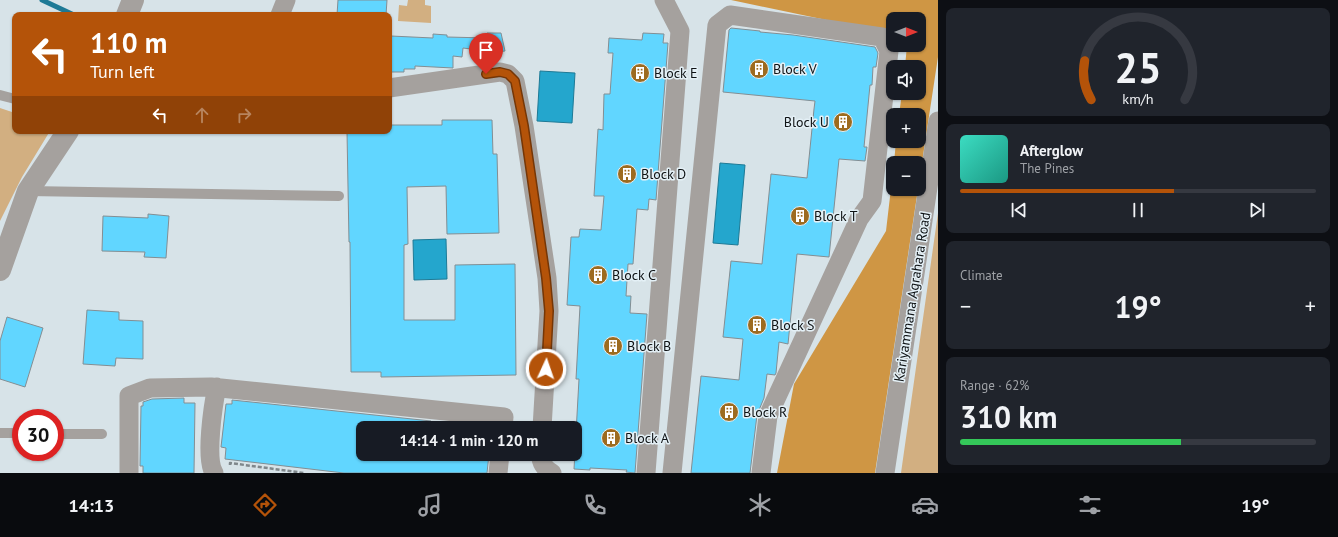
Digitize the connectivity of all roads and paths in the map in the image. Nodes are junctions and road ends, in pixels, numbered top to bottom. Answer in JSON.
{"nodes":[{"id":1,"x":133,"y":0,"type":"edge"},
{"id":2,"x":286,"y":0,"type":"edge"},
{"id":3,"x":664,"y":0,"type":"edge"},
{"id":4,"x":128,"y":12,"type":"edge"},
{"id":5,"x":281,"y":12,"type":"edge"},
{"id":6,"x":392,"y":88,"type":"edge"},
{"id":7,"x":0,"y":95,"type":"edge"},
{"id":8,"x":12,"y":98,"type":"edge"},
{"id":9,"x":938,"y":121,"type":"edge"},
{"id":10,"x":66,"y":134,"type":"edge"},
{"id":11,"x":28,"y":191,"type":"junction"},
{"id":12,"x":339,"y":196,"type":"dead end"},
{"id":13,"x":5,"y":241,"type":"edge"},
{"id":14,"x":0,"y":270,"type":"edge"},
{"id":15,"x":217,"y":388,"type":"junction"},
{"id":16,"x":504,"y":421,"type":"edge"},
{"id":17,"x":542,"y":421,"type":"edge"},
{"id":18,"x":0,"y":433,"type":"edge"},
{"id":19,"x":12,"y":433,"type":"edge"},
{"id":20,"x":64,"y":434,"type":"edge"},
{"id":21,"x":102,"y":434,"type":"dead end"},
{"id":22,"x":499,"y":461,"type":"edge"},
{"id":23,"x":541,"y":461,"type":"edge"},
{"id":24,"x":222,"y":470,"type":"edge"},
{"id":25,"x":129,"y":473,"type":"edge"},
{"id":26,"x":304,"y":473,"type":"edge"},
{"id":27,"x":498,"y":473,"type":"edge"},
{"id":28,"x":552,"y":473,"type":"edge"},
{"id":29,"x":646,"y":473,"type":"edge"},
{"id":30,"x":672,"y":473,"type":"edge"},
{"id":31,"x":762,"y":473,"type":"edge"},
{"id":32,"x":885,"y":473,"type":"edge"}],
"edges":[{"from":1,"to":4,"type":"street"},
{"from":2,"to":5,"type":"street"},
{"from":3,"to":29,"type":"street"},
{"from":6,"to":17,"type":"street"},
{"from":7,"to":8,"type":"lane"},
{"from":9,"to":32,"type":"street","name":"Kariyammana Agrahara Road"},
{"from":10,"to":11,"type":"street"},
{"from":11,"to":12,"type":"lane"},
{"from":11,"to":13,"type":"street"},
{"from":13,"to":14,"type":"street"},
{"from":15,"to":16,"type":"street"},
{"from":15,"to":24,"type":"street"},
{"from":15,"to":25,"type":"street"},
{"from":18,"to":19,"type":"lane"},
{"from":20,"to":21,"type":"lane"},
{"from":22,"to":27,"type":"street"},
{"from":23,"to":28,"type":"street"},
{"from":24,"to":26,"type":"path"},
{"from":30,"to":31,"type":"street"}]}
